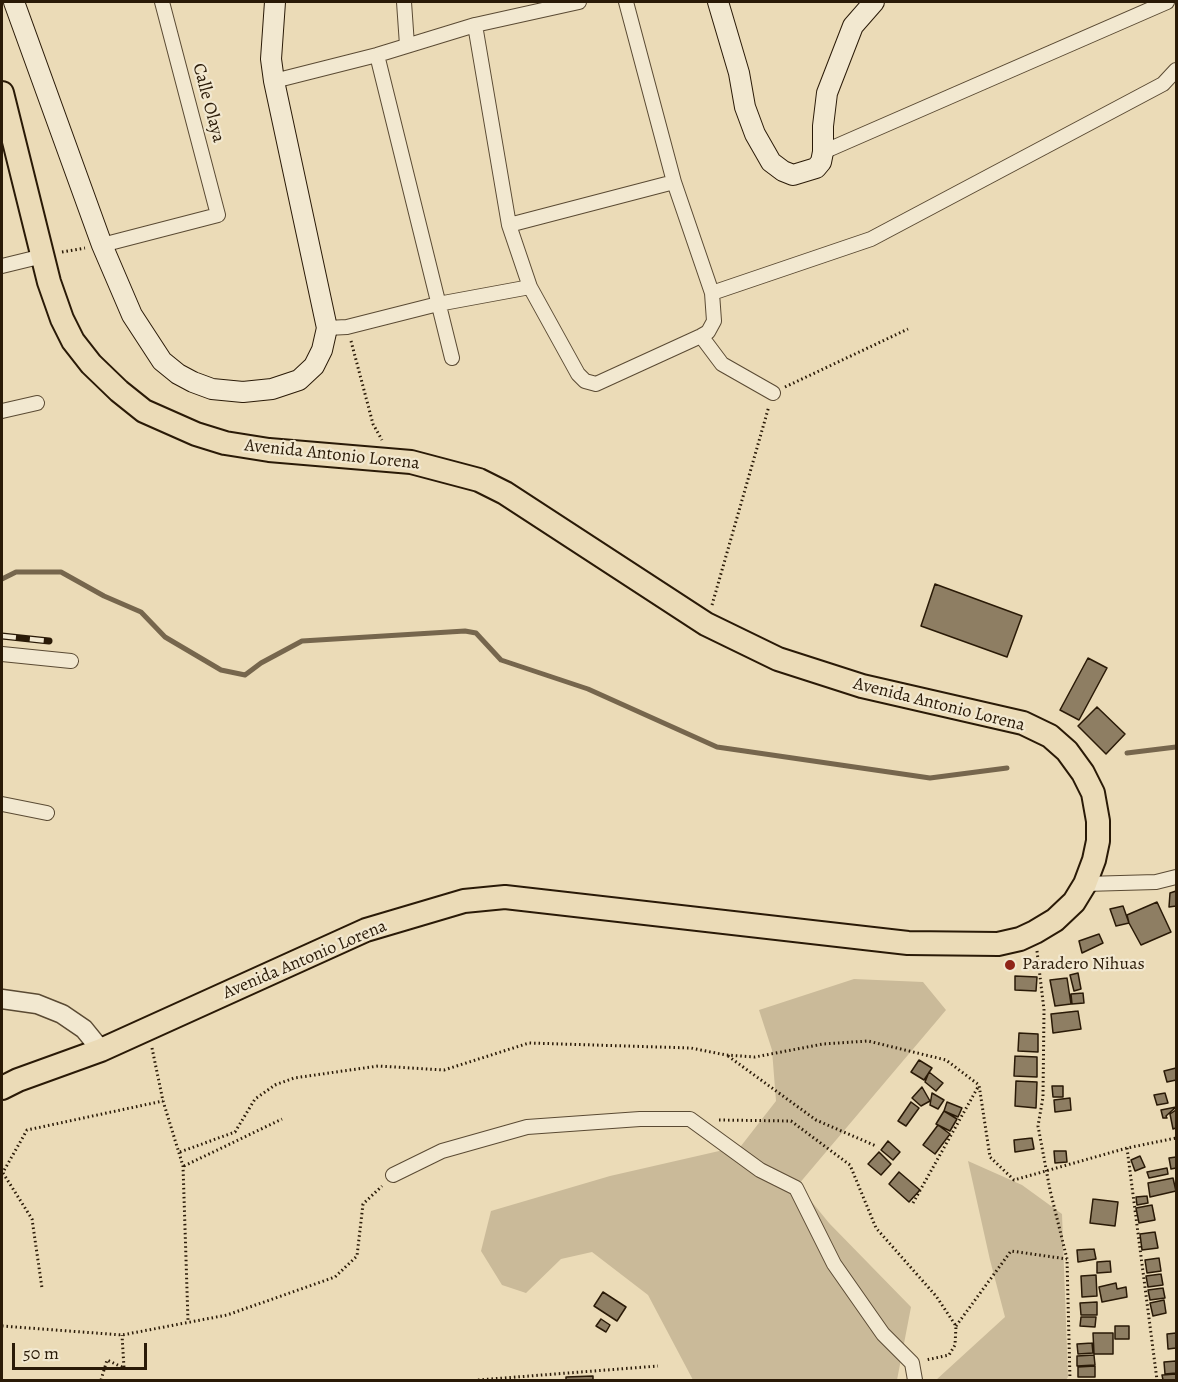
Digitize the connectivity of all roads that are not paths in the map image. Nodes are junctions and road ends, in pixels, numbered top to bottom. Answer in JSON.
{"nodes":[{"id":1,"x":14,"y":2,"type":"edge"},
{"id":2,"x":162,"y":2,"type":"edge"},
{"id":3,"x":275,"y":2,"type":"edge"},
{"id":4,"x":404,"y":2,"type":"edge"},
{"id":5,"x":579,"y":2,"type":"edge"},
{"id":6,"x":626,"y":2,"type":"edge"},
{"id":7,"x":718,"y":2,"type":"edge"},
{"id":8,"x":874,"y":2,"type":"edge"},
{"id":9,"x":1167,"y":2,"type":"edge"},
{"id":10,"x":475,"y":25,"type":"junction"},
{"id":11,"x":408,"y":45,"type":"junction"},
{"id":12,"x":377,"y":55,"type":"junction"},
{"id":13,"x":1176,"y":70,"type":"edge"},
{"id":14,"x":274,"y":81,"type":"junction"},
{"id":15,"x":3,"y":97,"type":"edge"},
{"id":16,"x":823,"y":152,"type":"junction"},
{"id":17,"x":674,"y":182,"type":"junction"},
{"id":18,"x":509,"y":225,"type":"junction"},
{"id":19,"x":102,"y":245,"type":"junction"},
{"id":20,"x":43,"y":256,"type":"junction"},
{"id":21,"x":2,"y":266,"type":"edge"},
{"id":22,"x":530,"y":287,"type":"junction"},
{"id":23,"x":712,"y":292,"type":"junction"},
{"id":24,"x":438,"y":304,"type":"junction"},
{"id":25,"x":327,"y":328,"type":"junction"},
{"id":26,"x":701,"y":336,"type":"junction"},
{"id":27,"x":452,"y":358,"type":"dead end"},
{"id":28,"x":773,"y":393,"type":"road end"},
{"id":29,"x":37,"y":403,"type":"dead end"},
{"id":30,"x":2,"y":411,"type":"edge"},
{"id":31,"x":2,"y":654,"type":"edge"},
{"id":32,"x":71,"y":661,"type":"dead end"},
{"id":33,"x":2,"y":804,"type":"edge"},
{"id":34,"x":47,"y":813,"type":"dead end"},
{"id":35,"x":1176,"y":877,"type":"edge"},
{"id":36,"x":1085,"y":884,"type":"junction"},
{"id":37,"x":2,"y":999,"type":"edge"},
{"id":38,"x":101,"y":1050,"type":"junction"},
{"id":39,"x":2,"y":1088,"type":"edge"},
{"id":40,"x":393,"y":1176,"type":"road end"},
{"id":41,"x":915,"y":1380,"type":"edge"}],
"edges":[{"from":1,"to":19,"type":"main road"},
{"from":2,"to":19,"type":"street","name":"Calle Olaya"},
{"from":3,"to":14,"type":"main road"},
{"from":4,"to":11,"type":"street"},
{"from":5,"to":10,"type":"street"},
{"from":6,"to":17,"type":"street"},
{"from":7,"to":16,"type":"main road"},
{"from":8,"to":16,"type":"main road"},
{"from":9,"to":16,"type":"street"},
{"from":10,"to":11,"type":"street"},
{"from":10,"to":18,"type":"street"},
{"from":11,"to":12,"type":"street"},
{"from":12,"to":14,"type":"street"},
{"from":12,"to":24,"type":"street"},
{"from":13,"to":23,"type":"street"},
{"from":14,"to":25,"type":"main road"},
{"from":15,"to":20,"type":"highway","name":"Avenida Antonio Lorena"},
{"from":17,"to":18,"type":"street"},
{"from":17,"to":23,"type":"street"},
{"from":18,"to":22,"type":"street"},
{"from":19,"to":25,"type":"main road"},
{"from":20,"to":21,"type":"street"},
{"from":20,"to":36,"type":"highway","name":"Avenida Antonio Lorena"},
{"from":22,"to":24,"type":"street"},
{"from":22,"to":26,"type":"street"},
{"from":23,"to":26,"type":"street"},
{"from":24,"to":25,"type":"street"},
{"from":24,"to":27,"type":"street"},
{"from":26,"to":28,"type":"street"},
{"from":29,"to":30,"type":"street"},
{"from":31,"to":32,"type":"street"},
{"from":33,"to":34,"type":"street"},
{"from":35,"to":36,"type":"street"},
{"from":36,"to":38,"type":"highway","name":"Avenida Antonio Lorena"},
{"from":37,"to":38,"type":"street"},
{"from":38,"to":39,"type":"highway","name":"Avenida Antonio Lorena"},
{"from":40,"to":41,"type":"street"}]}
